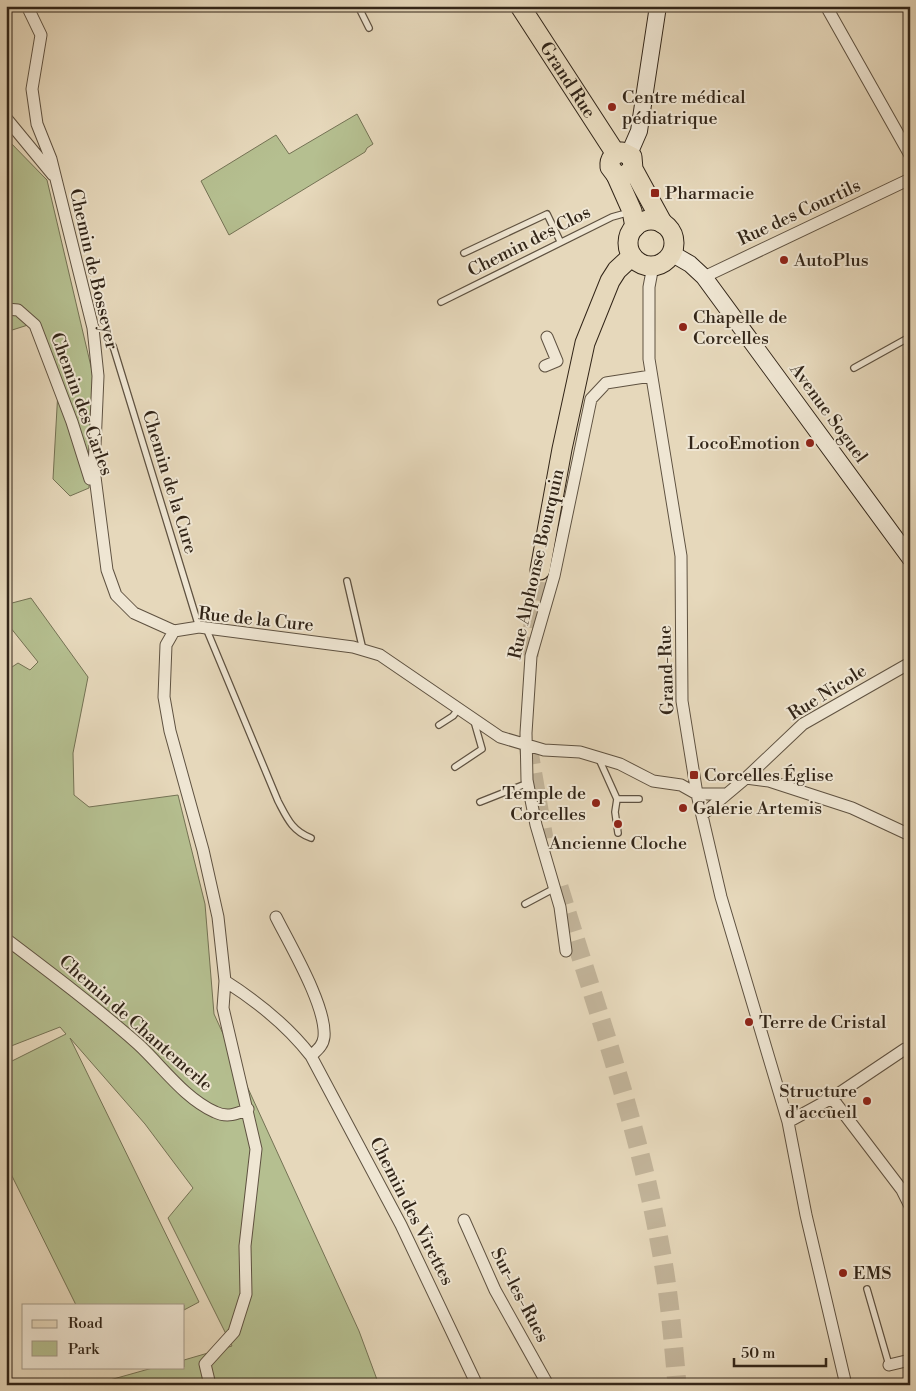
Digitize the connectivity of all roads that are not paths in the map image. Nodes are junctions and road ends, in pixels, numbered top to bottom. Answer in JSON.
{"nodes":[{"id":1,"x":27,"y":6,"type":"edge"},
{"id":2,"x":358,"y":6,"type":"edge"},
{"id":3,"x":520,"y":6,"type":"edge"},
{"id":4,"x":658,"y":6,"type":"edge"},
{"id":5,"x":826,"y":6,"type":"edge"},
{"id":6,"x":369,"y":28,"type":"dead end"},
{"id":7,"x":6,"y":118,"type":"edge"},
{"id":8,"x":910,"y":155,"type":"edge"},
{"id":9,"x":624,"y":163,"type":"junction"},
{"id":10,"x":56,"y":178,"type":"junction"},
{"id":11,"x":910,"y":179,"type":"edge"},
{"id":12,"x":634,"y":219,"type":"junction"},
{"id":13,"x":663,"y":224,"type":"junction"},
{"id":14,"x":560,"y":241,"type":"junction"},
{"id":15,"x":464,"y":253,"type":"dead end"},
{"id":16,"x":671,"y":253,"type":"junction"},
{"id":17,"x":632,"y":256,"type":"junction"},
{"id":18,"x":653,"y":266,"type":"junction"},
{"id":19,"x":704,"y":277,"type":"junction"},
{"id":20,"x":441,"y":302,"type":"dead end"},
{"id":21,"x":6,"y":309,"type":"edge"},
{"id":22,"x":547,"y":337,"type":"dead end"},
{"id":23,"x":910,"y":342,"type":"edge"},
{"id":24,"x":112,"y":346,"type":"dead end"},
{"id":25,"x":545,"y":366,"type":"dead end"},
{"id":26,"x":854,"y":368,"type":"dead end"},
{"id":27,"x":651,"y":376,"type":"junction"},
{"id":28,"x":96,"y":498,"type":"junction"},
{"id":29,"x":910,"y":558,"type":"edge"},
{"id":30,"x":540,"y":570,"type":"tunnel mouth"},
{"id":31,"x":347,"y":581,"type":"dead end"},
{"id":32,"x":203,"y":628,"type":"junction"},
{"id":33,"x":174,"y":631,"type":"junction"},
{"id":34,"x":363,"y":650,"type":"junction"},
{"id":35,"x":910,"y":663,"type":"edge"},
{"id":36,"x":458,"y":708,"type":"junction"},
{"id":37,"x":473,"y":719,"type":"junction"},
{"id":38,"x":439,"y":725,"type":"dead end"},
{"id":39,"x":526,"y":746,"type":"junction"},
{"id":40,"x":598,"y":757,"type":"junction"},
{"id":41,"x":455,"y":767,"type":"dead end"},
{"id":42,"x":746,"y":778,"type":"junction"},
{"id":43,"x":528,"y":783,"type":"junction"},
{"id":44,"x":697,"y":794,"type":"junction"},
{"id":45,"x":724,"y":794,"type":"junction"},
{"id":46,"x":617,"y":799,"type":"junction"},
{"id":47,"x":639,"y":799,"type":"dead end"},
{"id":48,"x":480,"y":802,"type":"dead end"},
{"id":49,"x":702,"y":815,"type":"junction"},
{"id":50,"x":618,"y":833,"type":"dead end"},
{"id":51,"x":910,"y":835,"type":"edge"},
{"id":52,"x":311,"y":838,"type":"dead end"},
{"id":53,"x":555,"y":888,"type":"junction"},
{"id":54,"x":525,"y":904,"type":"dead end"},
{"id":55,"x":276,"y":917,"type":"dead end"},
{"id":56,"x":6,"y":939,"type":"edge"},
{"id":57,"x":566,"y":951,"type":"dead end"},
{"id":58,"x":226,"y":981,"type":"junction"},
{"id":59,"x":910,"y":1048,"type":"edge"},
{"id":60,"x":311,"y":1056,"type":"junction"},
{"id":61,"x":832,"y":1098,"type":"junction"},
{"id":62,"x":248,"y":1109,"type":"junction"},
{"id":63,"x":788,"y":1122,"type":"junction"},
{"id":64,"x":910,"y":1206,"type":"edge"},
{"id":65,"x":464,"y":1220,"type":"dead end"},
{"id":66,"x":867,"y":1289,"type":"dead end"},
{"id":67,"x":910,"y":1360,"type":"edge"},
{"id":68,"x":889,"y":1365,"type":"joint"},
{"id":69,"x":210,"y":1385,"type":"edge"},
{"id":70,"x":477,"y":1385,"type":"edge"},
{"id":71,"x":548,"y":1385,"type":"edge"},
{"id":72,"x":846,"y":1385,"type":"edge"}],
"edges":[{"from":1,"to":10,"type":"street","name":"Chemin de Bosseyer"},
{"from":2,"to":6,"type":"lane"},
{"from":3,"to":9,"type":"main road","name":"Grand Rue"},
{"from":4,"to":9,"type":"street"},
{"from":5,"to":8,"type":"street"},
{"from":7,"to":10,"type":"street"},
{"from":9,"to":12,"type":"main road"},
{"from":9,"to":13,"type":"main road"},
{"from":10,"to":28,"type":"street","name":"Chemin de Bosseyer"},
{"from":11,"to":19,"type":"street","name":"Rue des Courtils"},
{"from":12,"to":13,"type":"main road"},
{"from":12,"to":14,"type":"lane","name":"Chemin des Clos"},
{"from":12,"to":17,"type":"main road"},
{"from":13,"to":16,"type":"main road"},
{"from":14,"to":15,"type":"lane"},
{"from":14,"to":20,"type":"lane","name":"Chemin des Clos"},
{"from":16,"to":18,"type":"main road"},
{"from":16,"to":19,"type":"street","name":"Avenue Soguel"},
{"from":17,"to":18,"type":"main road"},
{"from":17,"to":30,"type":"main road"},
{"from":18,"to":27,"type":"street","name":"Grand-Rue"},
{"from":19,"to":29,"type":"street","name":"Avenue Soguel"},
{"from":21,"to":28,"type":"street","name":"Chemin des Carles"},
{"from":22,"to":25,"type":"street"},
{"from":23,"to":26,"type":"lane"},
{"from":24,"to":32,"type":"lane","name":"Chemin de la Cure"},
{"from":27,"to":39,"type":"street","name":"Rue Alphonse Bourquin"},
{"from":27,"to":44,"type":"street","name":"Grand-Rue"},
{"from":28,"to":33,"type":"street","name":"Chemin de Bosseyer"},
{"from":31,"to":34,"type":"lane"},
{"from":32,"to":33,"type":"street","name":"Rue de la Cure"},
{"from":32,"to":34,"type":"street","name":"Rue de la Cure"},
{"from":32,"to":52,"type":"lane","name":"Chemin de la Cure"},
{"from":33,"to":58,"type":"street","name":"Rue de la Cure"},
{"from":34,"to":36,"type":"street","name":"Rue de la Cure"},
{"from":35,"to":42,"type":"street","name":"Rue Nicole"},
{"from":36,"to":37,"type":"street","name":"Rue de la Cure"},
{"from":36,"to":38,"type":"lane"},
{"from":37,"to":39,"type":"street","name":"Rue de la Cure"},
{"from":37,"to":41,"type":"lane"},
{"from":39,"to":40,"type":"street","name":"Rue de la Cure"},
{"from":39,"to":43,"type":"street","name":"Rue Alphonse Bourquin"},
{"from":40,"to":44,"type":"street","name":"Rue de la Cure"},
{"from":40,"to":46,"type":"lane"},
{"from":42,"to":45,"type":"street","name":"Rue Nicole"},
{"from":42,"to":51,"type":"street"},
{"from":43,"to":48,"type":"lane"},
{"from":43,"to":53,"type":"street","name":"Rue Alphonse Bourquin"},
{"from":44,"to":45,"type":"street"},
{"from":44,"to":49,"type":"street","name":"Grand-Rue"},
{"from":45,"to":49,"type":"street","name":"Rue Nicole"},
{"from":46,"to":47,"type":"lane"},
{"from":46,"to":50,"type":"lane"},
{"from":49,"to":63,"type":"street","name":"Grand-Rue"},
{"from":53,"to":54,"type":"lane"},
{"from":53,"to":57,"type":"street","name":"Rue Alphonse Bourquin"},
{"from":55,"to":60,"type":"street"},
{"from":56,"to":62,"type":"street","name":"Chemin de Chantemerle"},
{"from":58,"to":60,"type":"street","name":"Chemin des Virettes"},
{"from":58,"to":62,"type":"street","name":"Rue de la Cure"},
{"from":59,"to":61,"type":"street"},
{"from":60,"to":70,"type":"street","name":"Chemin des Virettes"},
{"from":61,"to":63,"type":"street"},
{"from":61,"to":64,"type":"street"},
{"from":62,"to":69,"type":"street","name":"Rue de la Cure"},
{"from":63,"to":72,"type":"street","name":"Grand-Rue"},
{"from":65,"to":71,"type":"street","name":"Sur-les-Rues"},
{"from":66,"to":68,"type":"lane"},
{"from":67,"to":68,"type":"street"}]}
